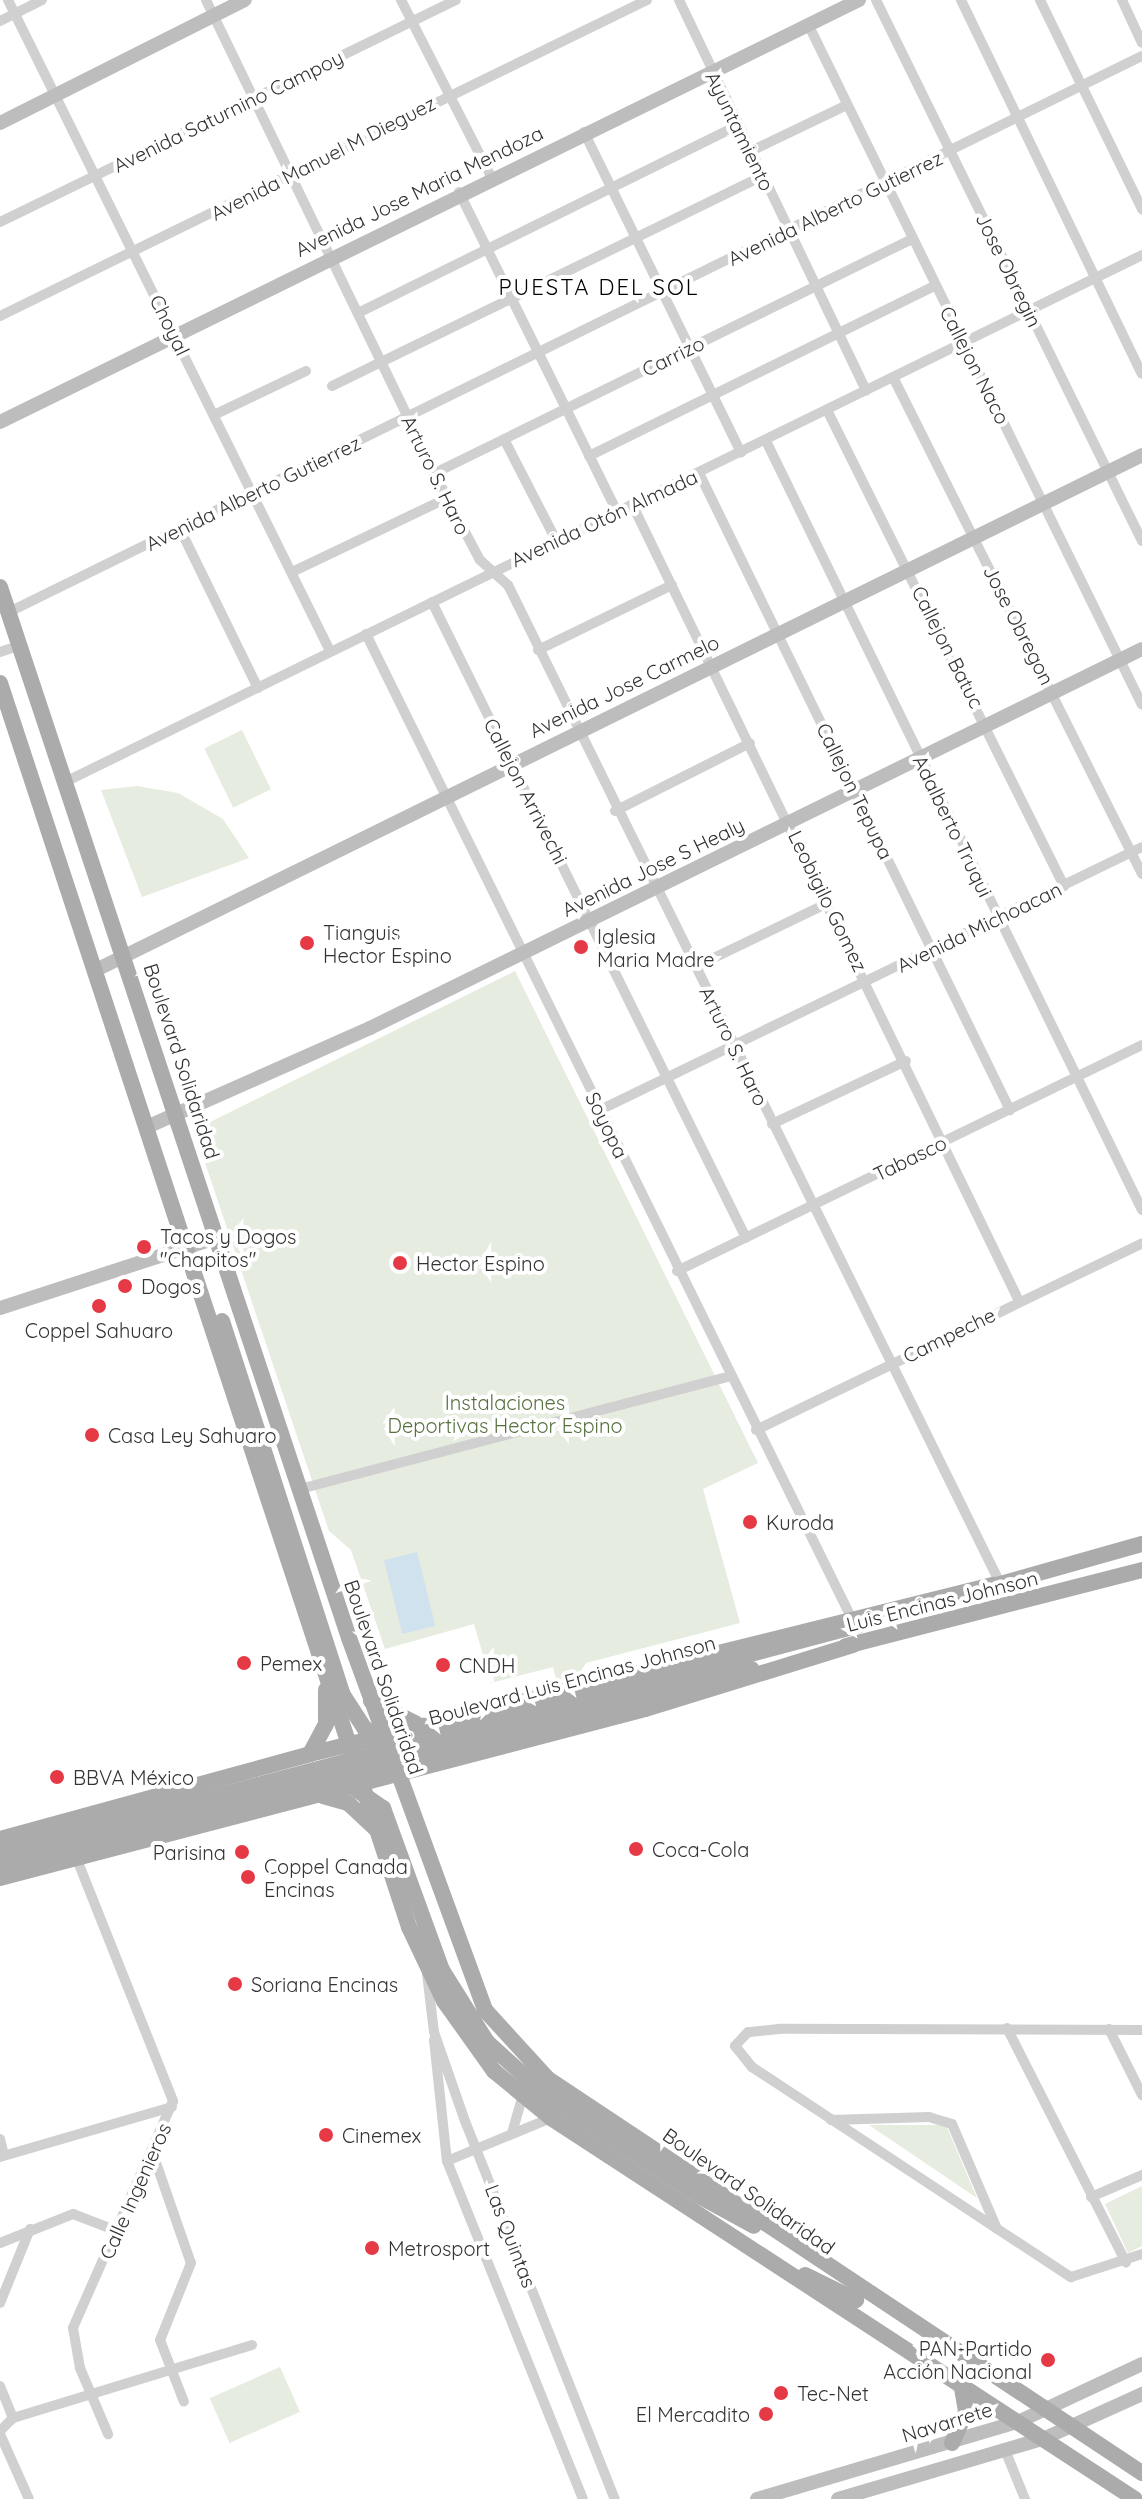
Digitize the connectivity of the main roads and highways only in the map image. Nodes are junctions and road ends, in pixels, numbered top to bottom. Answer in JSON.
{"nodes":[{"id":1,"x":0,"y":587,"type":"edge"},
{"id":2,"x":0,"y":683,"type":"edge"},
{"id":3,"x":200,"y":1286,"type":"junction"},
{"id":4,"x":1142,"y":1544,"type":"edge"},
{"id":5,"x":1142,"y":1570,"type":"edge"},
{"id":6,"x":855,"y":1620,"type":"junction"},
{"id":7,"x":853,"y":1645,"type":"junction"},
{"id":8,"x":324,"y":1664,"type":"junction"},
{"id":9,"x":751,"y":1669,"type":"joint"},
{"id":10,"x":371,"y":1701,"type":"junction"},
{"id":11,"x":423,"y":1725,"type":"junction"},
{"id":12,"x":382,"y":1734,"type":"junction"},
{"id":13,"x":493,"y":1737,"type":"junction"},
{"id":14,"x":351,"y":1743,"type":"junction"},
{"id":15,"x":310,"y":1754,"type":"junction"},
{"id":16,"x":434,"y":1764,"type":"junction"},
{"id":17,"x":396,"y":1775,"type":"junction"},
{"id":18,"x":364,"y":1783,"type":"junction"},
{"id":19,"x":247,"y":1786,"type":"junction"},
{"id":20,"x":317,"y":1795,"type":"junction"},
{"id":21,"x":406,"y":1804,"type":"junction"},
{"id":22,"x":379,"y":1832,"type":"junction"},
{"id":23,"x":0,"y":1839,"type":"edge"},
{"id":24,"x":0,"y":1853,"type":"edge"},
{"id":25,"x":19,"y":1854,"type":"junction"},
{"id":26,"x":0,"y":1866,"type":"edge"},
{"id":27,"x":0,"y":1878,"type":"edge"},
{"id":28,"x":438,"y":1893,"type":"junction"},
{"id":29,"x":402,"y":1906,"type":"junction"},
{"id":30,"x":778,"y":2237,"type":"junction"},
{"id":31,"x":787,"y":2272,"type":"junction"},
{"id":32,"x":864,"y":2295,"type":"junction"},
{"id":33,"x":961,"y":2383,"type":"junction"},
{"id":34,"x":952,"y":2443,"type":"road end"},
{"id":35,"x":1142,"y":2473,"type":"edge"},
{"id":36,"x":1135,"y":2499,"type":"edge"}],
"edges":[{"from":1,"to":10,"type":"main road","name":"Boulevard Solidaridad"},
{"from":2,"to":3,"type":"main road"},
{"from":3,"to":8,"type":"main road"},
{"from":3,"to":13,"type":"main road","bridge":true},
{"from":4,"to":6,"type":"main road","name":"Luis Encinas Johnson"},
{"from":5,"to":7,"type":"main road","name":"Luis Encinas Johnson"},
{"from":6,"to":11,"type":"main road"},
{"from":6,"to":19,"type":"main road","name":"Boulevard Luis Encinas Johnson","bridge":true},
{"from":7,"to":9,"type":"main road","name":"Luis Encinas Johnson"},
{"from":7,"to":16,"type":"main road"},
{"from":8,"to":14,"type":"main road"},
{"from":8,"to":15,"type":"main road"},
{"from":9,"to":13,"type":"main road","name":"Boulevard Luis Encinas Johnson","bridge":true},
{"from":10,"to":11,"type":"main road"},
{"from":10,"to":12,"type":"main road","name":"Boulevard Solidaridad"},
{"from":11,"to":12,"type":"main road"},
{"from":12,"to":14,"type":"main road"},
{"from":12,"to":17,"type":"main road","name":"Boulevard Solidaridad"},
{"from":13,"to":25,"type":"main road","name":"Boulevard Luis Encinas Johnson","bridge":true},
{"from":14,"to":15,"type":"main road"},
{"from":14,"to":18,"type":"main road"},
{"from":15,"to":23,"type":"main road"},
{"from":16,"to":17,"type":"main road"},
{"from":16,"to":21,"type":"main road"},
{"from":17,"to":18,"type":"main road"},
{"from":17,"to":21,"type":"main road","name":"Boulevard Solidaridad"},
{"from":18,"to":20,"type":"main road"},
{"from":18,"to":22,"type":"main road"},
{"from":19,"to":25,"type":"main road","name":"Boulevard Luis Encinas Johnson","bridge":true},
{"from":19,"to":30,"type":"main road","bridge":true},
{"from":20,"to":22,"type":"main road"},
{"from":20,"to":27,"type":"main road"},
{"from":21,"to":28,"type":"main road","name":"Boulevard Solidaridad"},
{"from":22,"to":29,"type":"main road"},
{"from":24,"to":25,"type":"main road"},
{"from":25,"to":26,"type":"main road"},
{"from":28,"to":29,"type":"main road"},
{"from":28,"to":30,"type":"main road","name":"Boulevard Solidaridad"},
{"from":29,"to":31,"type":"main road"},
{"from":30,"to":32,"type":"main road","name":"Boulevard Solidaridad"},
{"from":31,"to":32,"type":"main road"},
{"from":31,"to":33,"type":"main road"},
{"from":32,"to":35,"type":"main road","name":"Boulevard Solidaridad"},
{"from":33,"to":34,"type":"main road"},
{"from":33,"to":36,"type":"main road"}]}
